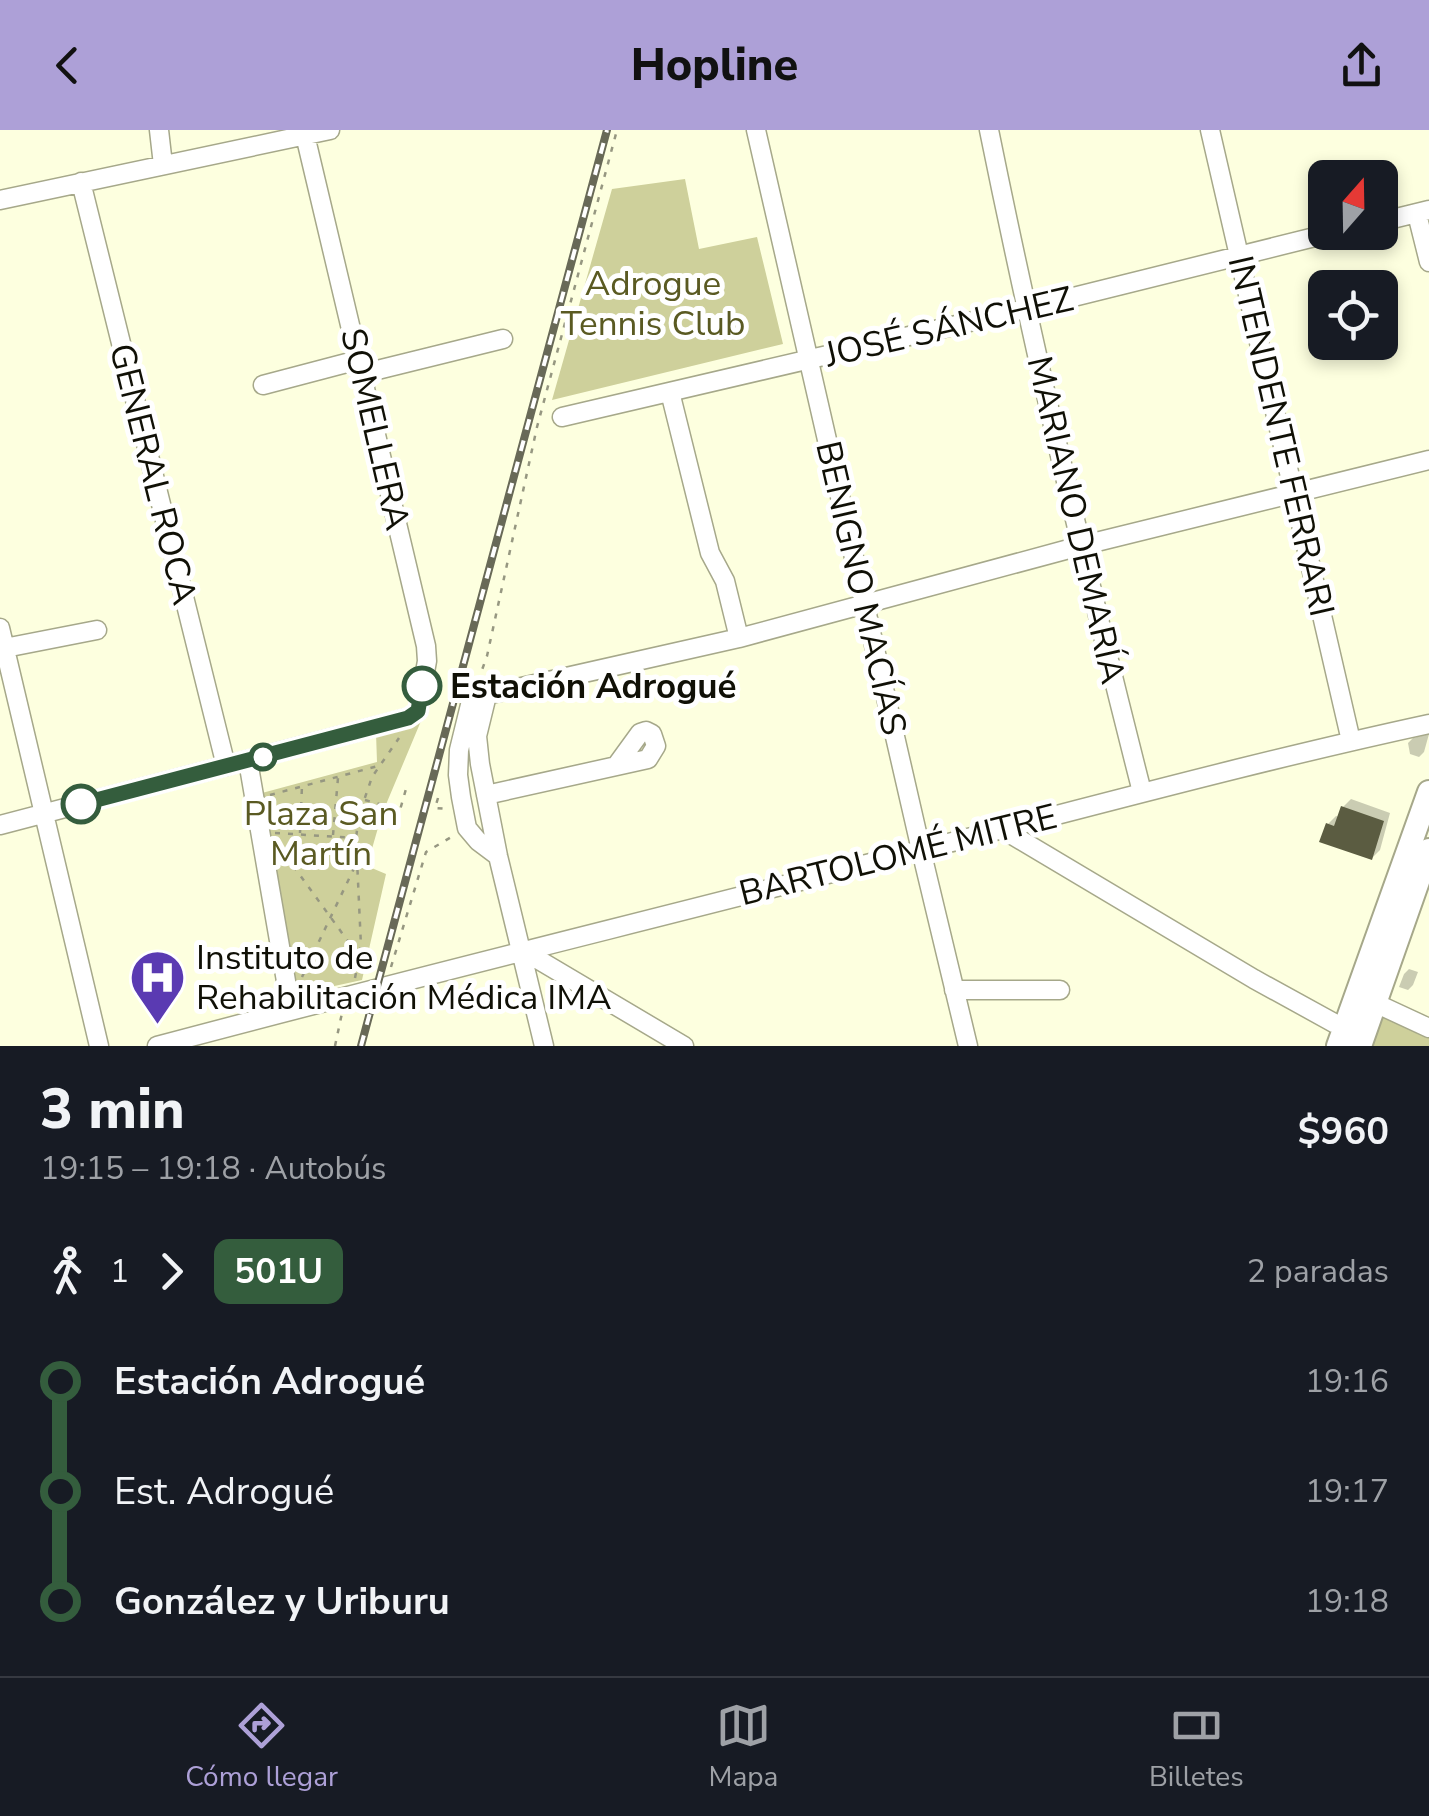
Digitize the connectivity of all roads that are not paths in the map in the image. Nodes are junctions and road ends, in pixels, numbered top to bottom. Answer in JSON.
{"nodes":[{"id":1,"x":158,"y":130,"type":"edge"},
{"id":2,"x":330,"y":130,"type":"edge"},
{"id":3,"x":756,"y":130,"type":"edge"},
{"id":4,"x":988,"y":130,"type":"edge"},
{"id":5,"x":1210,"y":130,"type":"edge"},
{"id":6,"x":306,"y":136,"type":"junction"},
{"id":7,"x":163,"y":165,"type":"junction"},
{"id":8,"x":81,"y":182,"type":"junction"},
{"id":9,"x":0,"y":200,"type":"edge"},
{"id":10,"x":1423,"y":212,"type":"edge"},
{"id":11,"x":1398,"y":218,"type":"edge"},
{"id":12,"x":1308,"y":239,"type":"edge"},
{"id":13,"x":1240,"y":255,"type":"junction"},
{"id":14,"x":1429,"y":262,"type":"edge"},
{"id":15,"x":1026,"y":310,"type":"junction"},
{"id":16,"x":503,"y":339,"type":"dead end"},
{"id":17,"x":810,"y":360,"type":"junction"},
{"id":18,"x":360,"y":367,"type":"junction"},
{"id":19,"x":263,"y":385,"type":"dead end"},
{"id":20,"x":670,"y":392,"type":"junction"},
{"id":21,"x":562,"y":417,"type":"dead end"},
{"id":22,"x":1429,"y":460,"type":"edge"},
{"id":23,"x":1295,"y":494,"type":"junction"},
{"id":24,"x":1080,"y":546,"type":"junction"},
{"id":25,"x":865,"y":604,"type":"junction"},
{"id":26,"x":0,"y":628,"type":"edge"},
{"id":27,"x":98,"y":630,"type":"dead end"},
{"id":28,"x":739,"y":638,"type":"junction"},
{"id":29,"x":2,"y":649,"type":"edge"},
{"id":30,"x":479,"y":698,"type":"junction"},
{"id":31,"x":1429,"y":724,"type":"edge"},
{"id":32,"x":1350,"y":741,"type":"junction"},
{"id":33,"x":248,"y":762,"type":"junction"},
{"id":34,"x":226,"y":766,"type":"junction"},
{"id":35,"x":616,"y":766,"type":"dead end"},
{"id":36,"x":1142,"y":792,"type":"junction"},
{"id":37,"x":1429,"y":792,"type":"edge"},
{"id":38,"x":486,"y":795,"type":"junction"},
{"id":39,"x":45,"y":813,"type":"junction"},
{"id":40,"x":0,"y":825,"type":"edge"},
{"id":41,"x":1002,"y":829,"type":"junction"},
{"id":42,"x":921,"y":850,"type":"junction"},
{"id":43,"x":1429,"y":850,"type":"edge"},
{"id":44,"x":498,"y":856,"type":"junction"},
{"id":45,"x":522,"y":950,"type":"junction"},
{"id":46,"x":954,"y":990,"type":"junction"},
{"id":47,"x":1060,"y":990,"type":"dead end"},
{"id":48,"x":1375,"y":1003,"type":"junction"},
{"id":49,"x":291,"y":1006,"type":"junction"},
{"id":50,"x":1429,"y":1028,"type":"edge"},
{"id":51,"x":1341,"y":1036,"type":"edge"},
{"id":52,"x":99,"y":1046,"type":"edge"},
{"id":53,"x":158,"y":1046,"type":"edge"},
{"id":54,"x":544,"y":1046,"type":"edge"},
{"id":55,"x":684,"y":1046,"type":"edge"},
{"id":56,"x":968,"y":1046,"type":"edge"},
{"id":57,"x":1360,"y":1046,"type":"edge"}],
"edges":[{"from":1,"to":7,"type":"street"},
{"from":2,"to":6,"type":"street"},
{"from":3,"to":17,"type":"street","name":"BENIGNO MACÍAS"},
{"from":4,"to":15,"type":"street","name":"MARIANO DEMARÍA"},
{"from":5,"to":13,"type":"street","name":"INTENDENTE FERRARI"},
{"from":6,"to":7,"type":"street"},
{"from":6,"to":18,"type":"street","name":"SOMELLERA"},
{"from":7,"to":8,"type":"street"},
{"from":8,"to":9,"type":"street"},
{"from":8,"to":34,"type":"street","name":"GENERAL ROCA"},
{"from":10,"to":11,"type":"street"},
{"from":10,"to":14,"type":"street"},
{"from":12,"to":13,"type":"street","name":"JOSÉ SÁNCHEZ"},
{"from":13,"to":15,"type":"street","name":"JOSÉ SÁNCHEZ"},
{"from":13,"to":23,"type":"street","name":"INTENDENTE FERRARI"},
{"from":15,"to":17,"type":"street","name":"JOSÉ SÁNCHEZ"},
{"from":15,"to":24,"type":"street","name":"MARIANO DEMARÍA"},
{"from":16,"to":18,"type":"street"},
{"from":17,"to":20,"type":"street","name":"JOSÉ SÁNCHEZ"},
{"from":17,"to":25,"type":"street","name":"BENIGNO MACÍAS"},
{"from":18,"to":19,"type":"street"},
{"from":18,"to":33,"type":"street","name":"SOMELLERA"},
{"from":20,"to":21,"type":"street","name":"JOSÉ SÁNCHEZ"},
{"from":20,"to":28,"type":"street"},
{"from":22,"to":23,"type":"street"},
{"from":23,"to":24,"type":"street"},
{"from":23,"to":32,"type":"street","name":"INTENDENTE FERRARI"},
{"from":24,"to":25,"type":"street"},
{"from":24,"to":36,"type":"street","name":"MARIANO DEMARÍA"},
{"from":25,"to":28,"type":"street"},
{"from":25,"to":42,"type":"street","name":"BENIGNO MACÍAS"},
{"from":26,"to":29,"type":"street"},
{"from":27,"to":29,"type":"street"},
{"from":28,"to":30,"type":"street"},
{"from":29,"to":39,"type":"street"},
{"from":30,"to":38,"type":"street"},
{"from":30,"to":44,"type":"street"},
{"from":31,"to":32,"type":"street","name":"BARTOLOMÉ MITRE"},
{"from":32,"to":36,"type":"street","name":"BARTOLOMÉ MITRE"},
{"from":33,"to":34,"type":"street"},
{"from":33,"to":49,"type":"street"},
{"from":34,"to":39,"type":"street"},
{"from":35,"to":38,"type":"street"},
{"from":36,"to":41,"type":"street","name":"BARTOLOMÉ MITRE"},
{"from":37,"to":51,"type":"main road"},
{"from":38,"to":44,"type":"street"},
{"from":39,"to":40,"type":"street"},
{"from":39,"to":52,"type":"street"},
{"from":41,"to":42,"type":"street","name":"BARTOLOMÉ MITRE"},
{"from":41,"to":51,"type":"street"},
{"from":42,"to":45,"type":"street","name":"BARTOLOMÉ MITRE"},
{"from":42,"to":46,"type":"street","name":"BENIGNO MACÍAS"},
{"from":43,"to":48,"type":"main road"},
{"from":44,"to":45,"type":"street"},
{"from":45,"to":49,"type":"street","name":"BARTOLOMÉ MITRE"},
{"from":45,"to":54,"type":"street"},
{"from":45,"to":55,"type":"street"},
{"from":46,"to":47,"type":"street"},
{"from":46,"to":56,"type":"street","name":"BENIGNO MACÍAS"},
{"from":48,"to":50,"type":"street"},
{"from":48,"to":51,"type":"street"},
{"from":48,"to":57,"type":"main road"},
{"from":49,"to":53,"type":"street","name":"BARTOLOMÉ MITRE"}]}
